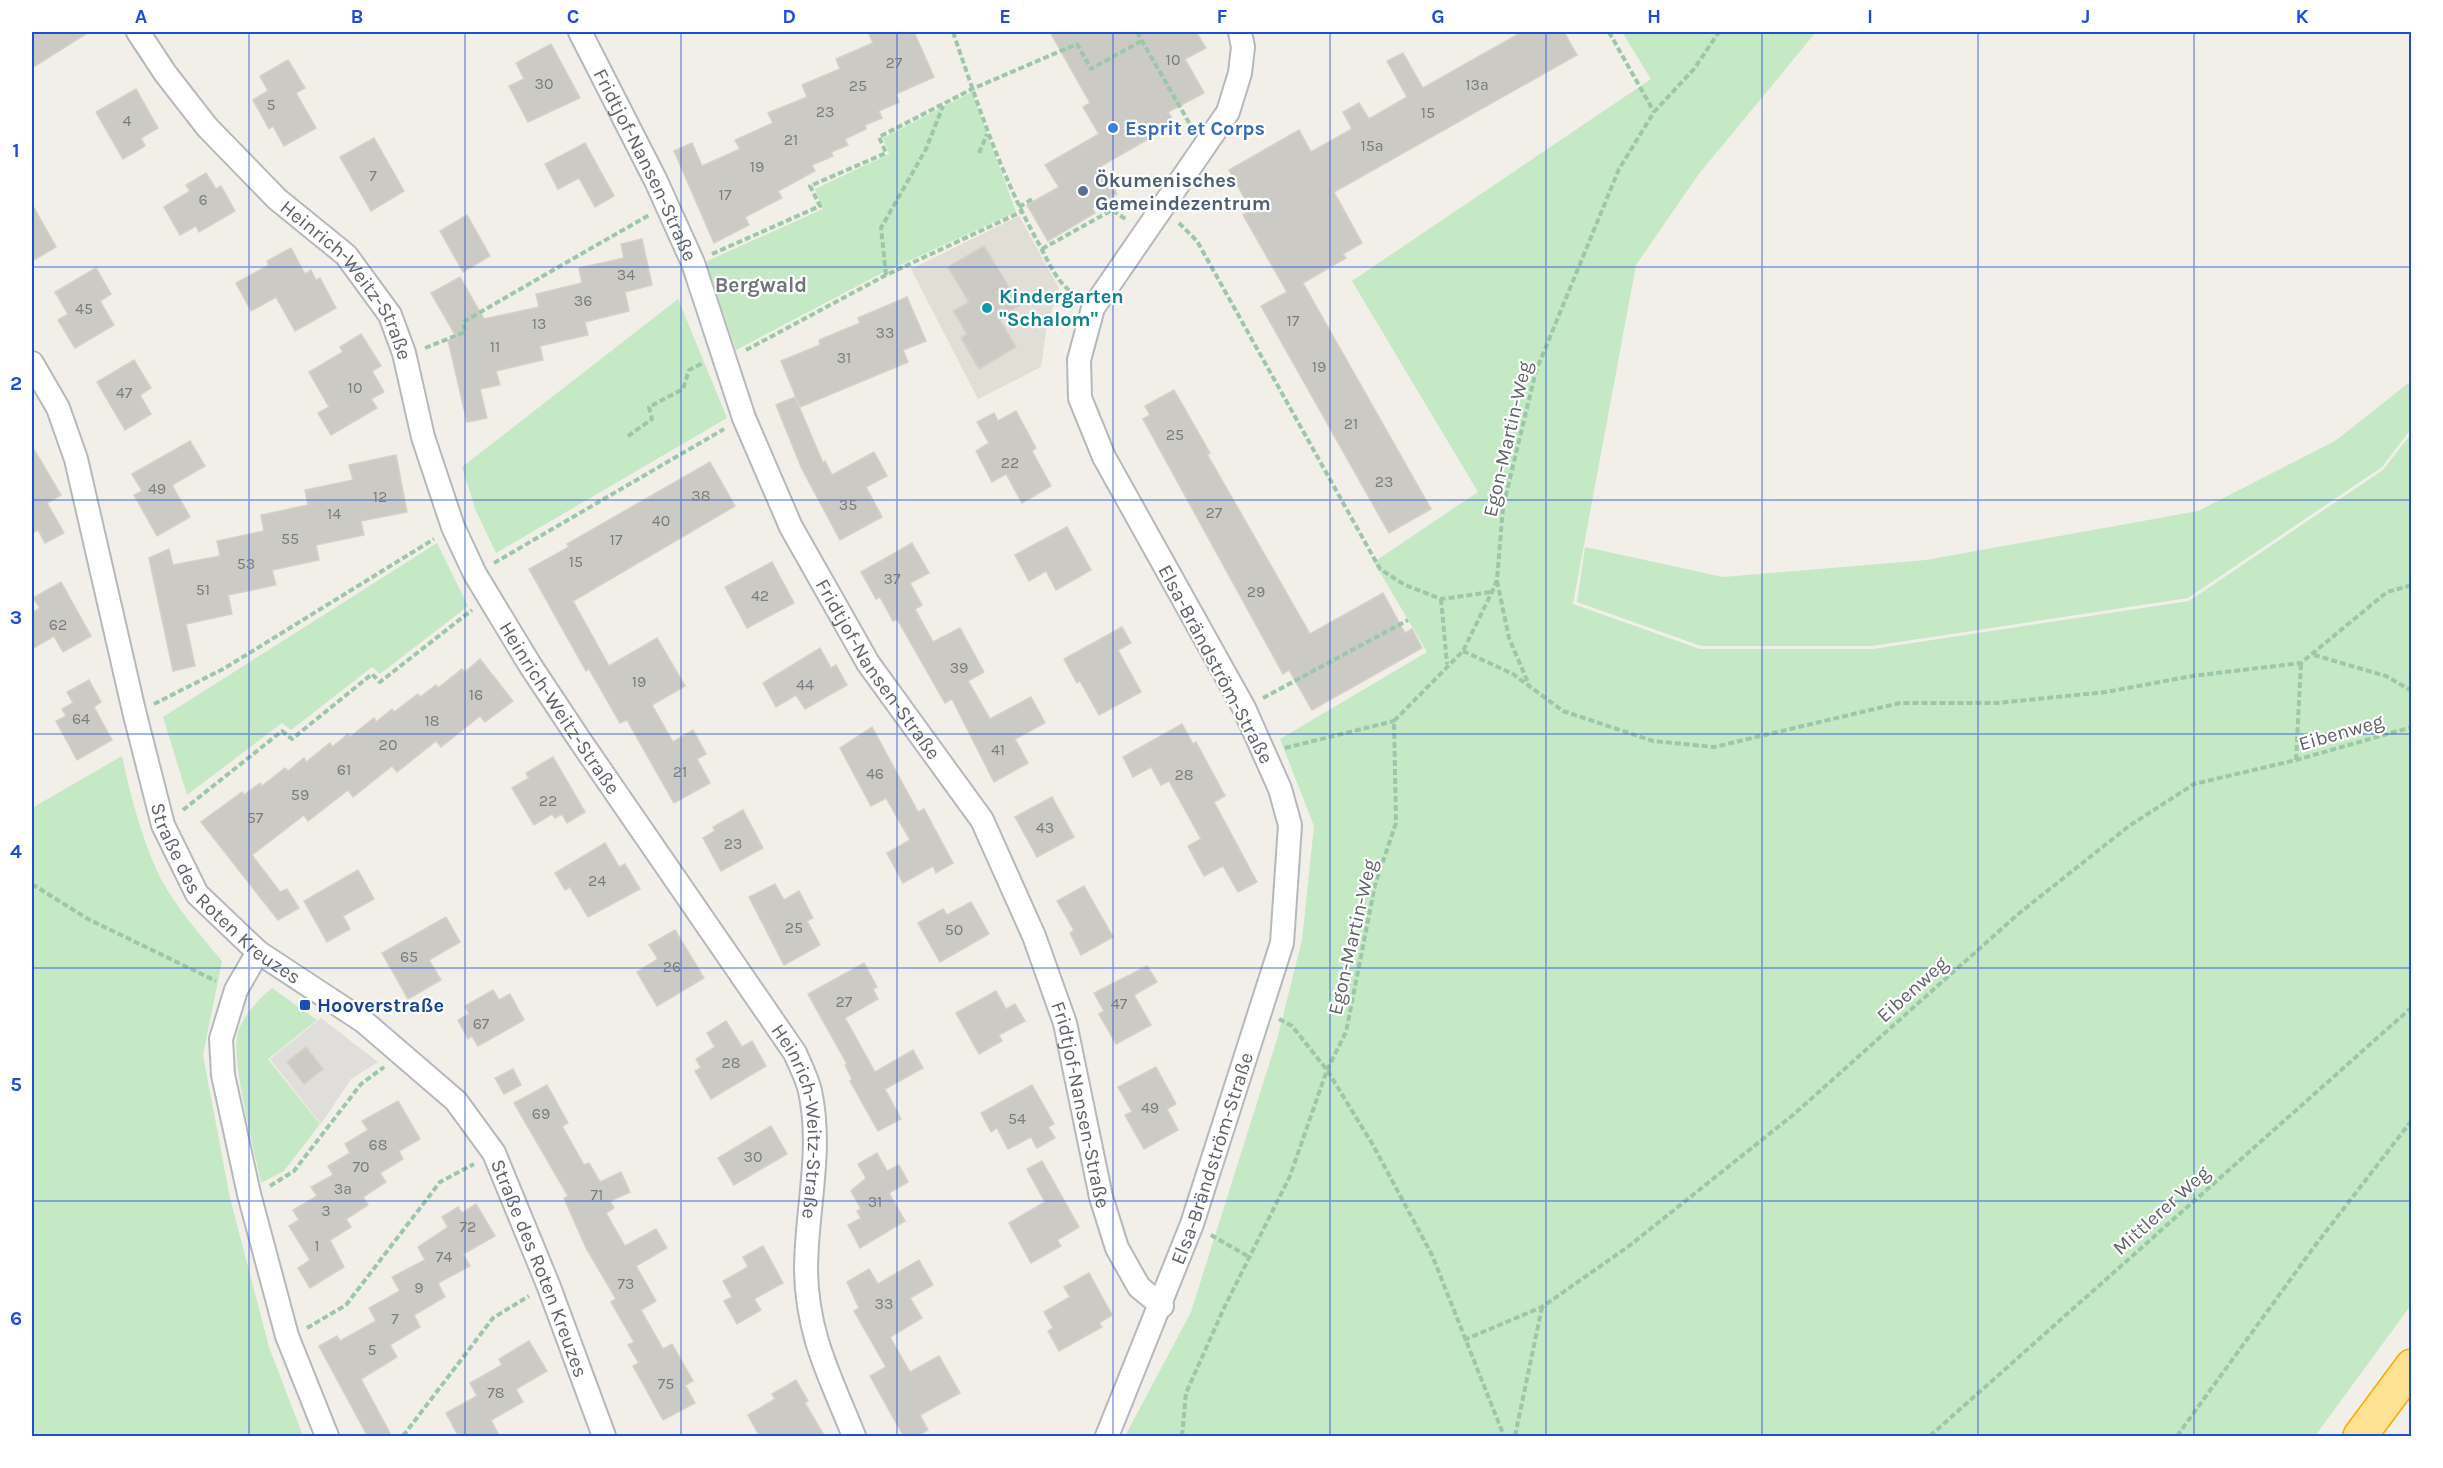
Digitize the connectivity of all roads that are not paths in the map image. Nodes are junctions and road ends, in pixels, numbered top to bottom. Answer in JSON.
{"nodes":[{"id":1,"x":138,"y":32,"type":"edge"},
{"id":2,"x":580,"y":32,"type":"edge"},
{"id":3,"x":1240,"y":32,"type":"edge"},
{"id":4,"x":32,"y":363,"type":"edge"},
{"id":5,"x":258,"y":952,"type":"junction"},
{"id":6,"x":1162,"y":1306,"type":"junction"},
{"id":7,"x":2412,"y":1366,"type":"edge"},
{"id":8,"x":327,"y":1437,"type":"edge"},
{"id":9,"x":604,"y":1437,"type":"edge"},
{"id":10,"x":854,"y":1437,"type":"edge"},
{"id":11,"x":1107,"y":1437,"type":"edge"},
{"id":12,"x":2360,"y":1437,"type":"edge"}],
"edges":[{"from":1,"to":10,"type":"street","name":"Heinrich-Weitz-Straße"},
{"from":2,"to":6,"type":"street","name":"Fridtjof-Nansen-Straße"},
{"from":3,"to":6,"type":"street","name":"Elsa-Brändström-Straße"},
{"from":4,"to":5,"type":"street","name":"Straße des Roten Kreuzes"},
{"from":5,"to":8,"type":"street"},
{"from":5,"to":9,"type":"street","name":"Straße des Roten Kreuzes"},
{"from":6,"to":11,"type":"street","name":"Elsa-Brändström-Straße"},
{"from":7,"to":12,"type":"highway"}]}
